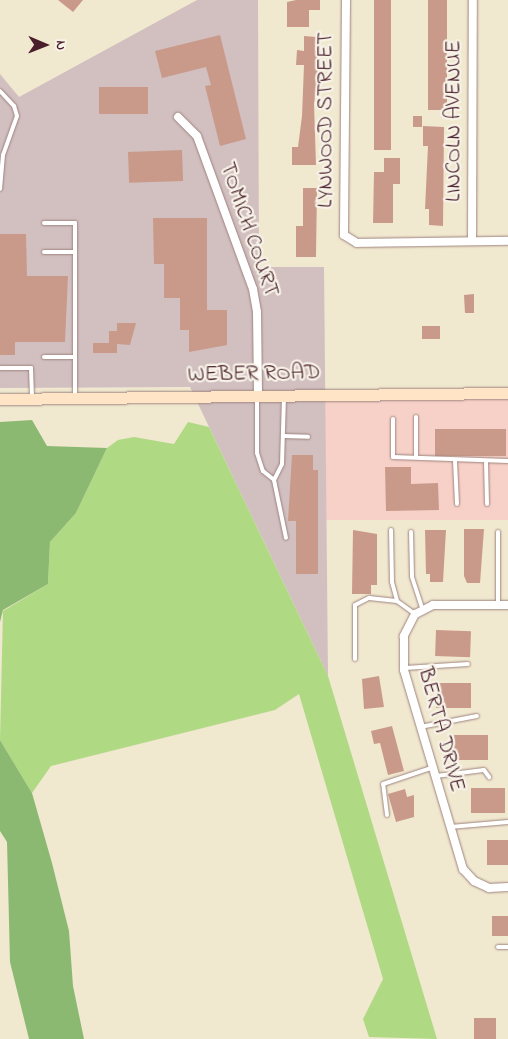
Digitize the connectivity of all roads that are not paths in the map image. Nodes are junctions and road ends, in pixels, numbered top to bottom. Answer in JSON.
{"nodes":[{"id":1,"x":346,"y":0,"type":"edge"},
{"id":2,"x":473,"y":0,"type":"edge"},
{"id":3,"x":0,"y":91,"type":"edge"},
{"id":4,"x":178,"y":117,"type":"dead end"},
{"id":5,"x":1,"y":154,"type":"edge"},
{"id":6,"x":0,"y":189,"type":"edge"},
{"id":7,"x":44,"y":223,"type":"dead end"},
{"id":8,"x":472,"y":241,"type":"junction"},
{"id":9,"x":508,"y":241,"type":"edge"},
{"id":10,"x":44,"y":252,"type":"dead end"},
{"id":11,"x":76,"y":252,"type":"junction"},
{"id":12,"x":75,"y":356,"type":"junction"},
{"id":13,"x":44,"y":357,"type":"dead end"},
{"id":14,"x":0,"y":368,"type":"edge"},
{"id":15,"x":508,"y":392,"type":"edge"},
{"id":16,"x":258,"y":394,"type":"junction"},
{"id":17,"x":284,"y":394,"type":"junction"},
{"id":18,"x":75,"y":397,"type":"junction"},
{"id":19,"x":32,"y":398,"type":"junction"},
{"id":20,"x":0,"y":399,"type":"edge"},
{"id":21,"x":416,"y":417,"type":"dead end"},
{"id":22,"x":393,"y":419,"type":"dead end"},
{"id":23,"x":284,"y":436,"type":"junction"},
{"id":24,"x":308,"y":437,"type":"dead end"},
{"id":25,"x":416,"y":456,"type":"junction"},
{"id":26,"x":455,"y":461,"type":"junction"},
{"id":27,"x":508,"y":461,"type":"edge"},
{"id":28,"x":486,"y":462,"type":"junction"},
{"id":29,"x":274,"y":480,"type":"junction"},
{"id":30,"x":457,"y":504,"type":"dead end"},
{"id":31,"x":487,"y":504,"type":"dead end"},
{"id":32,"x":391,"y":530,"type":"dead end"},
{"id":33,"x":411,"y":532,"type":"dead end"},
{"id":34,"x":498,"y":532,"type":"dead end"},
{"id":35,"x":286,"y":538,"type":"dead end"},
{"id":36,"x":397,"y":601,"type":"junction"},
{"id":37,"x":498,"y":605,"type":"junction"},
{"id":38,"x":508,"y":605,"type":"edge"},
{"id":39,"x":419,"y":612,"type":"junction"},
{"id":40,"x":355,"y":659,"type":"dead end"},
{"id":41,"x":468,"y":664,"type":"dead end"},
{"id":42,"x":404,"y":668,"type":"junction"},
{"id":43,"x":477,"y":716,"type":"dead end"},
{"id":44,"x":418,"y":728,"type":"junction"},
{"id":45,"x":432,"y":772,"type":"junction"},
{"id":46,"x":489,"y":778,"type":"dead end"},
{"id":47,"x":387,"y":815,"type":"dead end"},
{"id":48,"x":508,"y":822,"type":"edge"},
{"id":49,"x":450,"y":827,"type":"junction"},
{"id":50,"x":508,"y":888,"type":"edge"},
{"id":51,"x":498,"y":947,"type":"dead end"},
{"id":52,"x":508,"y":947,"type":"edge"}],
"edges":[{"from":1,"to":8,"type":"street","name":"LYNWOOD STREET"},
{"from":2,"to":8,"type":"street","name":"LINCOLN AVENUE"},
{"from":3,"to":5,"type":"lane"},
{"from":4,"to":16,"type":"street","name":"TOMICH COURT"},
{"from":5,"to":6,"type":"lane"},
{"from":7,"to":11,"type":"lane"},
{"from":8,"to":9,"type":"street"},
{"from":10,"to":11,"type":"lane"},
{"from":11,"to":12,"type":"lane"},
{"from":12,"to":13,"type":"lane"},
{"from":12,"to":18,"type":"lane"},
{"from":14,"to":19,"type":"lane"},
{"from":15,"to":17,"type":"main road","name":"WEBER ROAD"},
{"from":16,"to":17,"type":"main road","name":"WEBER ROAD"},
{"from":16,"to":18,"type":"main road","name":"WEBER ROAD"},
{"from":16,"to":29,"type":"lane"},
{"from":17,"to":23,"type":"lane"},
{"from":18,"to":19,"type":"main road","name":"WEBER ROAD"},
{"from":19,"to":20,"type":"main road","name":"WEBER ROAD"},
{"from":21,"to":25,"type":"lane"},
{"from":22,"to":25,"type":"lane"},
{"from":23,"to":24,"type":"lane"},
{"from":23,"to":29,"type":"lane"},
{"from":25,"to":26,"type":"lane"},
{"from":26,"to":28,"type":"lane"},
{"from":26,"to":30,"type":"lane"},
{"from":27,"to":28,"type":"lane"},
{"from":28,"to":31,"type":"lane"},
{"from":29,"to":35,"type":"lane"},
{"from":32,"to":36,"type":"lane"},
{"from":33,"to":39,"type":"lane"},
{"from":34,"to":37,"type":"lane"},
{"from":36,"to":39,"type":"lane"},
{"from":36,"to":40,"type":"lane"},
{"from":37,"to":38,"type":"street"},
{"from":37,"to":39,"type":"street"},
{"from":39,"to":42,"type":"street","name":"BERTA DRIVE"},
{"from":41,"to":42,"type":"lane"},
{"from":42,"to":44,"type":"street","name":"BERTA DRIVE"},
{"from":43,"to":44,"type":"lane"},
{"from":44,"to":45,"type":"street","name":"BERTA DRIVE"},
{"from":45,"to":46,"type":"lane"},
{"from":45,"to":47,"type":"lane"},
{"from":45,"to":49,"type":"street","name":"BERTA DRIVE"},
{"from":48,"to":49,"type":"lane"},
{"from":49,"to":50,"type":"street","name":"BERTA DRIVE"},
{"from":51,"to":52,"type":"lane"}]}
